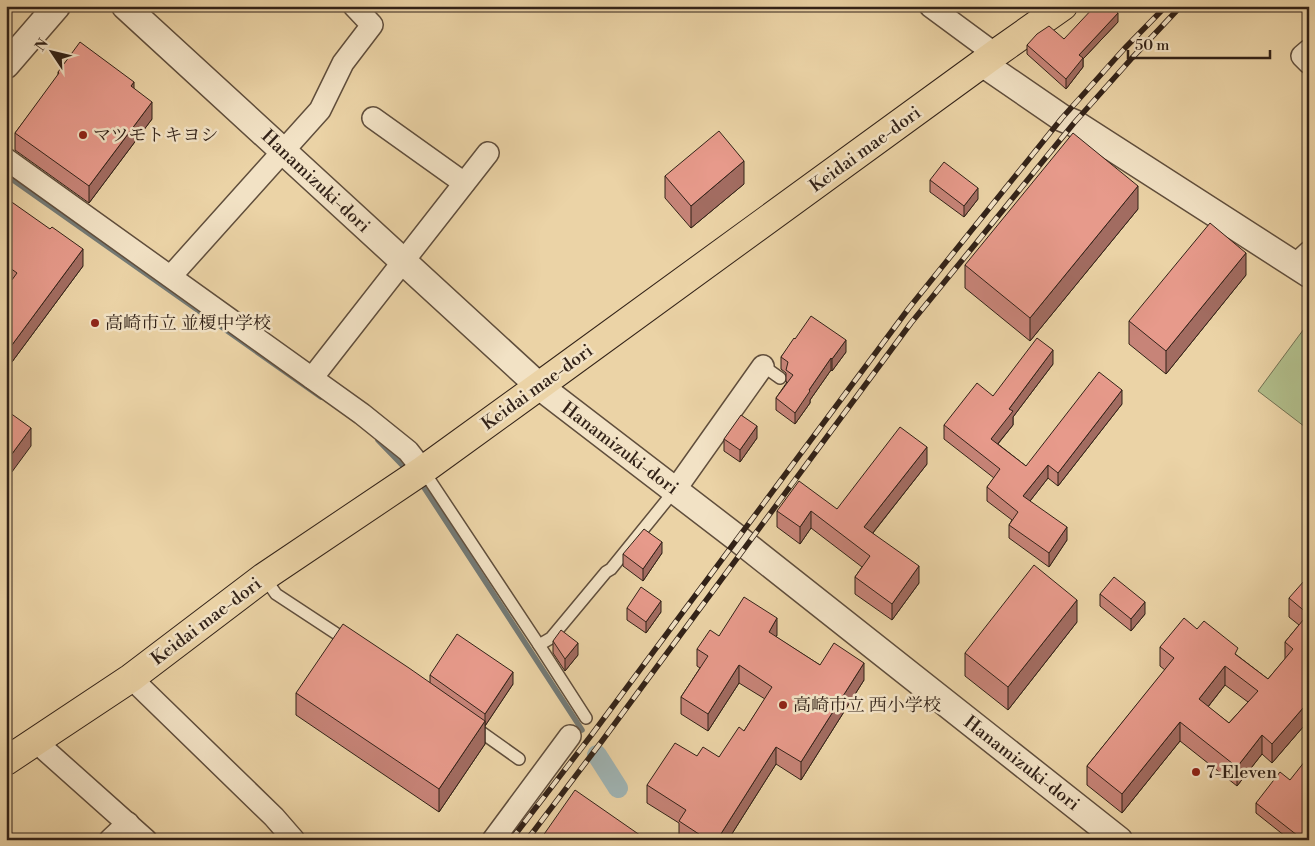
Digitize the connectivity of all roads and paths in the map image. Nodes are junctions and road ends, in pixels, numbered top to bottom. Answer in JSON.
{"nodes":[{"id":1,"x":57,"y":6,"type":"edge"},
{"id":2,"x":126,"y":6,"type":"edge"},
{"id":3,"x":354,"y":6,"type":"edge"},
{"id":4,"x":930,"y":6,"type":"edge"},
{"id":5,"x":1063,"y":6,"type":"edge"},
{"id":6,"x":1309,"y":50,"type":"edge"},
{"id":7,"x":989,"y":59,"type":"junction"},
{"id":8,"x":1309,"y":63,"type":"edge"},
{"id":9,"x":6,"y":65,"type":"edge"},
{"id":10,"x":373,"y":118,"type":"dead end"},
{"id":11,"x":283,"y":151,"type":"junction"},
{"id":12,"x":488,"y":153,"type":"dead end"},
{"id":13,"x":6,"y":159,"type":"edge"},
{"id":14,"x":464,"y":183,"type":"junction"},
{"id":15,"x":403,"y":261,"type":"junction"},
{"id":16,"x":1304,"y":264,"type":"edge"},
{"id":17,"x":172,"y":276,"type":"junction"},
{"id":18,"x":772,"y":372,"type":"dead end"},
{"id":19,"x":312,"y":378,"type":"junction"},
{"id":20,"x":539,"y":386,"type":"junction"},
{"id":21,"x":423,"y":470,"type":"junction"},
{"id":22,"x":675,"y":490,"type":"junction"},
{"id":23,"x":264,"y":577,"type":"junction"},
{"id":24,"x":539,"y":645,"type":"junction"},
{"id":25,"x":357,"y":647,"type":"edge"},
{"id":26,"x":131,"y":678,"type":"junction"},
{"id":27,"x":586,"y":718,"type":"dead end"},
{"id":28,"x":466,"y":722,"type":"edge"},
{"id":29,"x":570,"y":736,"type":"dead end"},
{"id":30,"x":35,"y":741,"type":"junction"},
{"id":31,"x":519,"y":759,"type":"dead end"},
{"id":32,"x":6,"y":761,"type":"edge"},
{"id":33,"x":128,"y":823,"type":"junction"},
{"id":34,"x":110,"y":840,"type":"edge"},
{"id":35,"x":146,"y":840,"type":"edge"},
{"id":36,"x":294,"y":840,"type":"edge"},
{"id":37,"x":493,"y":840,"type":"edge"},
{"id":38,"x":1119,"y":840,"type":"edge"}],
"edges":[{"from":1,"to":9,"type":"street"},
{"from":2,"to":11,"type":"street","name":"Hanamizuki-dori"},
{"from":3,"to":11,"type":"street"},
{"from":4,"to":7,"type":"street"},
{"from":5,"to":7,"type":"main road","name":"Keidai mae-dori"},
{"from":6,"to":8,"type":"street"},
{"from":7,"to":16,"type":"street"},
{"from":7,"to":20,"type":"main road","name":"Keidai mae-dori"},
{"from":10,"to":14,"type":"street"},
{"from":11,"to":15,"type":"street","name":"Hanamizuki-dori"},
{"from":11,"to":17,"type":"street"},
{"from":12,"to":14,"type":"street"},
{"from":13,"to":17,"type":"street"},
{"from":14,"to":15,"type":"street"},
{"from":15,"to":19,"type":"street"},
{"from":15,"to":20,"type":"street","name":"Hanamizuki-dori"},
{"from":17,"to":19,"type":"street"},
{"from":18,"to":22,"type":"street"},
{"from":19,"to":21,"type":"street"},
{"from":20,"to":21,"type":"main road","name":"Keidai mae-dori"},
{"from":20,"to":22,"type":"street","name":"Hanamizuki-dori"},
{"from":21,"to":23,"type":"main road","name":"Keidai mae-dori"},
{"from":21,"to":24,"type":"lane"},
{"from":22,"to":24,"type":"lane"},
{"from":22,"to":38,"type":"street","name":"Hanamizuki-dori"},
{"from":23,"to":25,"type":"lane"},
{"from":23,"to":26,"type":"main road","name":"Keidai mae-dori"},
{"from":24,"to":27,"type":"lane"},
{"from":26,"to":30,"type":"main road","name":"Keidai mae-dori"},
{"from":26,"to":36,"type":"street"},
{"from":28,"to":31,"type":"lane"},
{"from":29,"to":37,"type":"street"},
{"from":30,"to":32,"type":"main road","name":"Keidai mae-dori"},
{"from":30,"to":33,"type":"street"},
{"from":33,"to":34,"type":"street"},
{"from":33,"to":35,"type":"street"}]}
